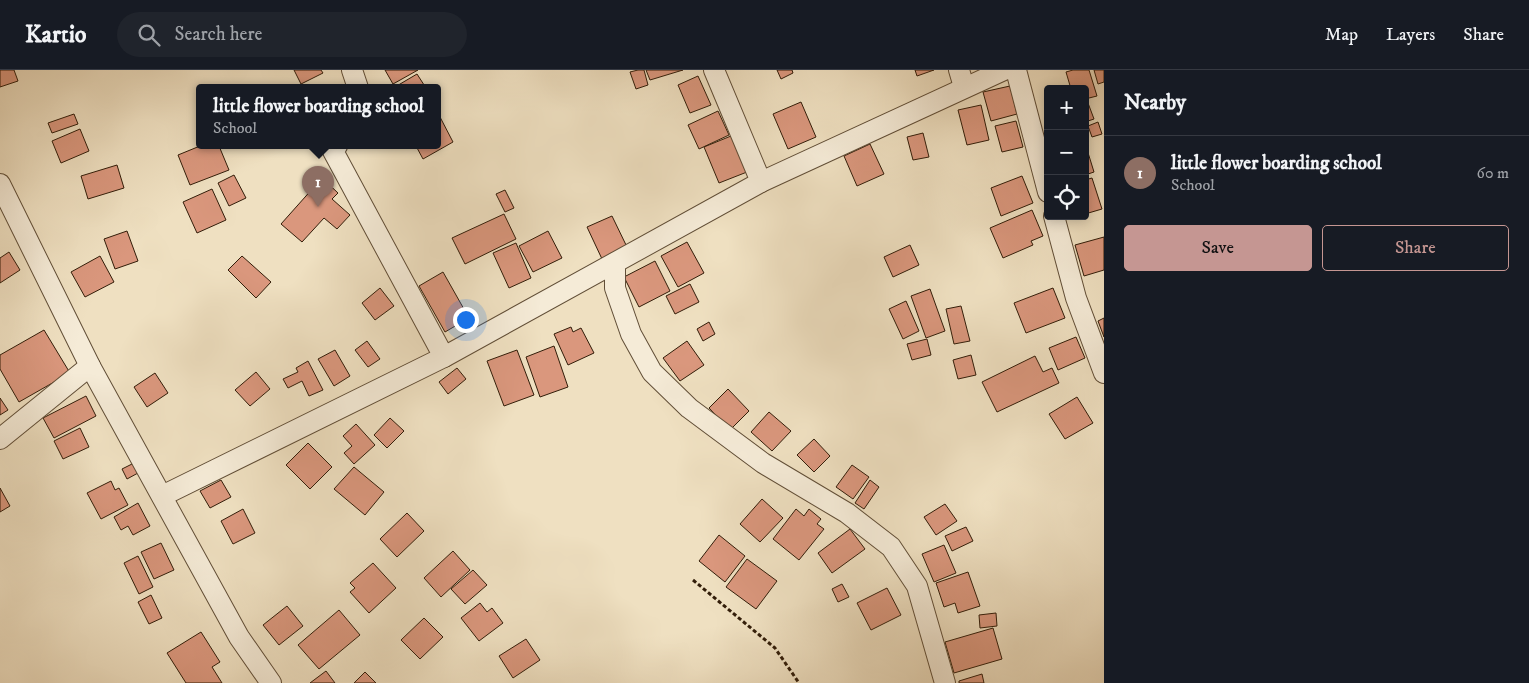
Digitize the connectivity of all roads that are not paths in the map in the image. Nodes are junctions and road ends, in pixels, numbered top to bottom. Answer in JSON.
{"nodes":[{"id":1,"x":352,"y":70,"type":"edge"},
{"id":2,"x":714,"y":70,"type":"edge"},
{"id":3,"x":1004,"y":70,"type":"edge"},
{"id":4,"x":1016,"y":70,"type":"edge"},
{"id":5,"x":961,"y":79,"type":"edge"},
{"id":6,"x":357,"y":84,"type":"edge"},
{"id":7,"x":335,"y":149,"type":"edge"},
{"id":8,"x":1044,"y":177,"type":"edge"},
{"id":9,"x":761,"y":182,"type":"junction"},
{"id":10,"x":0,"y":184,"type":"edge"},
{"id":11,"x":1055,"y":220,"type":"edge"},
{"id":12,"x":615,"y":263,"type":"junction"},
{"id":13,"x":444,"y":357,"type":"junction"},
{"id":14,"x":90,"y":366,"type":"junction"},
{"id":15,"x":1104,"y":373,"type":"edge"},
{"id":16,"x":0,"y":438,"type":"edge"},
{"id":17,"x":162,"y":496,"type":"junction"},
{"id":18,"x":271,"y":683,"type":"edge"},
{"id":19,"x":945,"y":683,"type":"edge"}],
"edges":[{"from":1,"to":6,"type":"street"},
{"from":2,"to":9,"type":"street"},
{"from":3,"to":5,"type":"street"},
{"from":4,"to":8,"type":"street"},
{"from":5,"to":9,"type":"street"},
{"from":7,"to":13,"type":"street"},
{"from":9,"to":12,"type":"street"},
{"from":10,"to":14,"type":"street"},
{"from":11,"to":15,"type":"street"},
{"from":12,"to":13,"type":"street"},
{"from":12,"to":19,"type":"street"},
{"from":13,"to":17,"type":"street"},
{"from":14,"to":16,"type":"street"},
{"from":14,"to":17,"type":"street"},
{"from":17,"to":18,"type":"street"}]}
